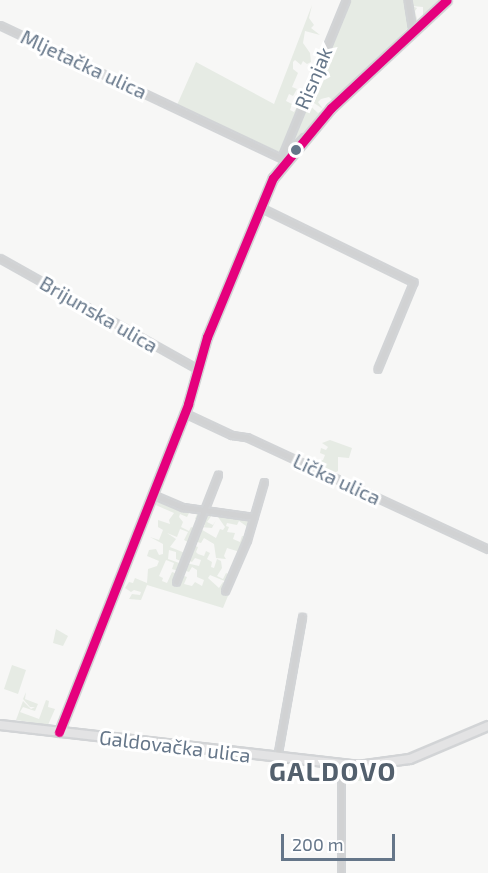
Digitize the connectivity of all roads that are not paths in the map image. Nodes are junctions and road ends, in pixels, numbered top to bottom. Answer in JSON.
{"nodes":[{"id":1,"x":346,"y":0,"type":"edge"},
{"id":2,"x":408,"y":0,"type":"edge"},
{"id":3,"x":447,"y":0,"type":"edge"},
{"id":4,"x":0,"y":25,"type":"edge"},
{"id":5,"x":413,"y":31,"type":"junction"},
{"id":6,"x":285,"y":158,"type":"junction"},
{"id":7,"x":260,"y":207,"type":"junction"},
{"id":8,"x":0,"y":258,"type":"edge"},
{"id":9,"x":198,"y":369,"type":"junction"},
{"id":10,"x":378,"y":369,"type":"dead end"},
{"id":11,"x":184,"y":413,"type":"junction"},
{"id":12,"x":218,"y":475,"type":"dead end"},
{"id":13,"x":264,"y":482,"type":"dead end"},
{"id":14,"x":152,"y":494,"type":"junction"},
{"id":15,"x":205,"y":510,"type":"junction"},
{"id":16,"x":254,"y":517,"type":"junction"},
{"id":17,"x":488,"y":549,"type":"edge"},
{"id":18,"x":176,"y":582,"type":"dead end"},
{"id":19,"x":225,"y":591,"type":"dead end"},
{"id":20,"x":302,"y":617,"type":"dead end"},
{"id":21,"x":0,"y":725,"type":"edge"},
{"id":22,"x":488,"y":726,"type":"edge"},
{"id":23,"x":60,"y":732,"type":"junction"},
{"id":24,"x":277,"y":758,"type":"junction"},
{"id":25,"x":341,"y":765,"type":"junction"},
{"id":26,"x":341,"y":873,"type":"edge"}],
"edges":[{"from":1,"to":6,"type":"street","name":"Risnjak"},
{"from":2,"to":5,"type":"street"},
{"from":3,"to":5,"type":"main road"},
{"from":4,"to":6,"type":"street","name":"Mljetačka ulica"},
{"from":5,"to":6,"type":"main road"},
{"from":6,"to":7,"type":"main road"},
{"from":7,"to":9,"type":"main road"},
{"from":7,"to":10,"type":"street"},
{"from":8,"to":9,"type":"street","name":"Brijunska ulica"},
{"from":9,"to":11,"type":"main road"},
{"from":11,"to":14,"type":"main road"},
{"from":11,"to":17,"type":"street","name":"Lička ulica"},
{"from":12,"to":15,"type":"street"},
{"from":13,"to":16,"type":"street"},
{"from":14,"to":15,"type":"street"},
{"from":14,"to":23,"type":"main road"},
{"from":15,"to":16,"type":"street"},
{"from":15,"to":18,"type":"street"},
{"from":16,"to":19,"type":"street"},
{"from":20,"to":24,"type":"street"},
{"from":21,"to":23,"type":"main road","name":"Galdovačka ulica"},
{"from":22,"to":25,"type":"main road","name":"Galdovačka ulica"},
{"from":23,"to":24,"type":"main road","name":"Galdovačka ulica"},
{"from":24,"to":25,"type":"main road","name":"Galdovačka ulica"},
{"from":25,"to":26,"type":"street"}]}
